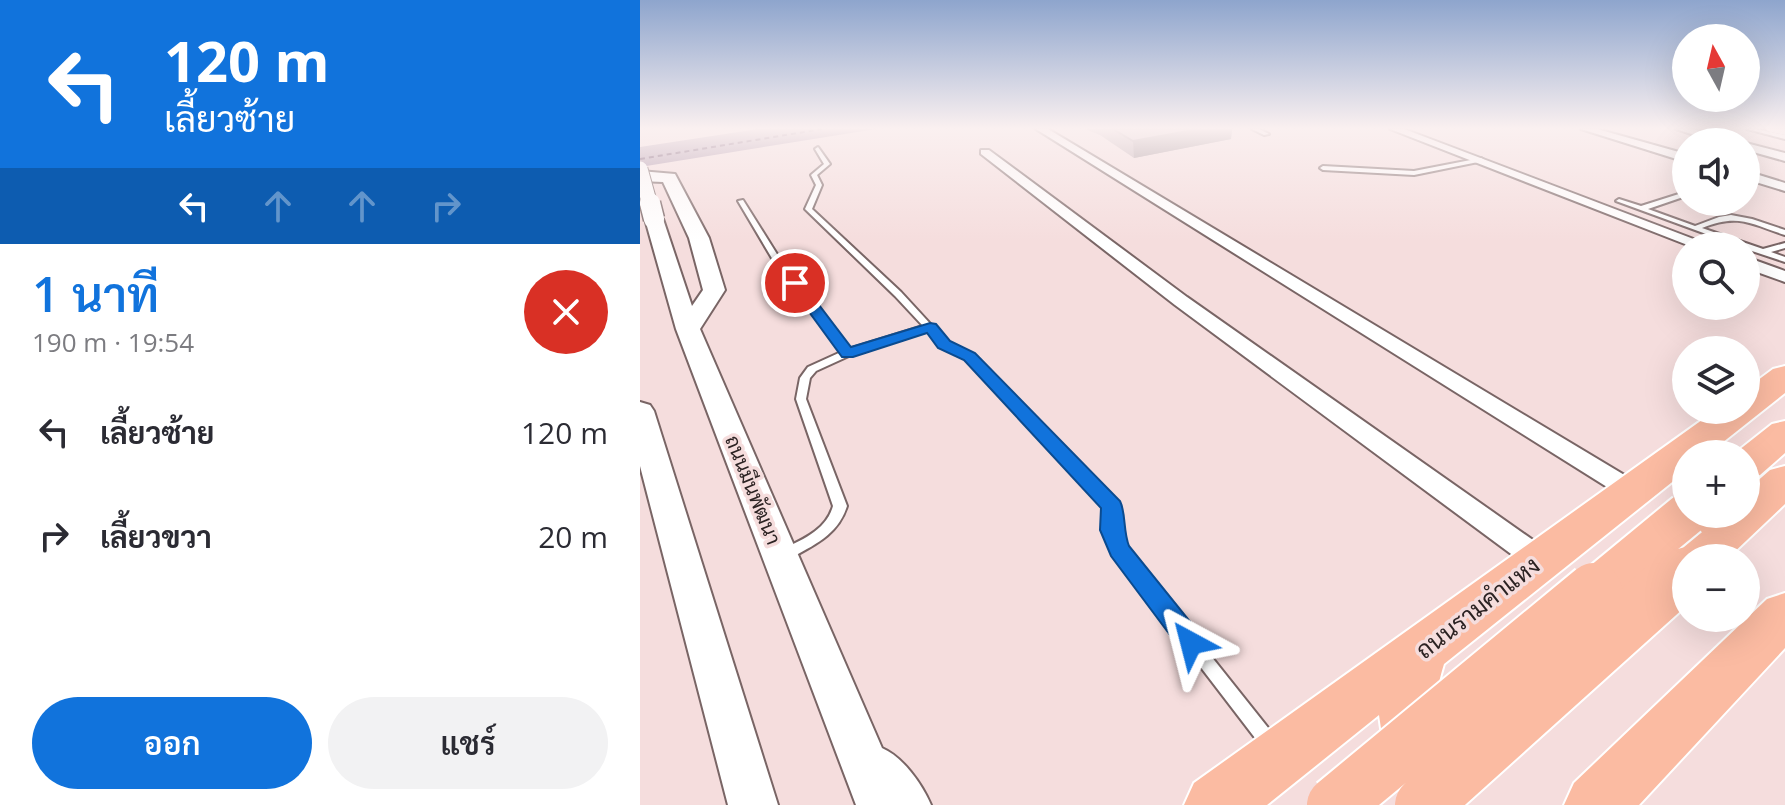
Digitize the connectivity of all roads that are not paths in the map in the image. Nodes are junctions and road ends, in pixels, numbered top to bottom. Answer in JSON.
{"nodes":[{"id":1,"x":824,"y":167,"type":"edge"},
{"id":2,"x":1004,"y":167,"type":"edge"},
{"id":3,"x":1102,"y":167,"type":"edge"},
{"id":4,"x":1447,"y":167,"type":"edge"},
{"id":5,"x":1498,"y":167,"type":"edge"},
{"id":6,"x":1323,"y":168,"type":"dead end"},
{"id":7,"x":640,"y":169,"type":"edge"},
{"id":8,"x":640,"y":176,"type":"edge"},
{"id":9,"x":1760,"y":179,"type":"edge"},
{"id":10,"x":1785,"y":187,"type":"edge"},
{"id":11,"x":1672,"y":198,"type":"edge"},
{"id":12,"x":741,"y":201,"type":"dead end"},
{"id":13,"x":1619,"y":201,"type":"dead end"},
{"id":14,"x":1640,"y":209,"type":"junction"},
{"id":15,"x":1696,"y":228,"type":"junction"},
{"id":16,"x":1785,"y":233,"type":"edge"},
{"id":17,"x":1672,"y":234,"type":"edge"},
{"id":18,"x":1785,"y":245,"type":"edge"},
{"id":19,"x":1763,"y":252,"type":"junction"},
{"id":20,"x":1785,"y":260,"type":"edge"},
{"id":21,"x":1760,"y":267,"type":"edge"},
{"id":22,"x":1785,"y":277,"type":"edge"},
{"id":23,"x":930,"y":327,"type":"junction"},
{"id":24,"x":688,"y":329,"type":"junction"},
{"id":25,"x":847,"y":353,"type":"junction"},
{"id":26,"x":1785,"y":376,"type":"edge"},
{"id":27,"x":1760,"y":395,"type":"edge"},
{"id":28,"x":640,"y":411,"type":"edge"},
{"id":29,"x":1721,"y":424,"type":"edge"},
{"id":30,"x":1785,"y":433,"type":"edge"},
{"id":31,"x":1760,"y":454,"type":"edge"},
{"id":32,"x":1785,"y":480,"type":"edge"},
{"id":33,"x":1632,"y":491,"type":"junction"},
{"id":34,"x":1672,"y":526,"type":"edge"},
{"id":35,"x":1714,"y":544,"type":"edge"},
{"id":36,"x":779,"y":557,"type":"junction"},
{"id":37,"x":1540,"y":560,"type":"junction"},
{"id":38,"x":1672,"y":582,"type":"edge"},
{"id":39,"x":1785,"y":614,"type":"edge"},
{"id":40,"x":1421,"y":653,"type":"junction"},
{"id":41,"x":863,"y":757,"type":"junction"},
{"id":42,"x":1281,"y":758,"type":"junction"},
{"id":43,"x":741,"y":791,"type":"edge"},
{"id":44,"x":1612,"y":800,"type":"edge"},
{"id":45,"x":881,"y":805,"type":"edge"},
{"id":46,"x":906,"y":805,"type":"edge"},
{"id":47,"x":1216,"y":805,"type":"edge"},
{"id":48,"x":1335,"y":805,"type":"edge"},
{"id":49,"x":1423,"y":805,"type":"edge"},
{"id":50,"x":1460,"y":805,"type":"edge"}],
"edges":[{"from":1,"to":23,"type":"lane"},
{"from":2,"to":37,"type":"street"},
{"from":3,"to":33,"type":"street"},
{"from":4,"to":6,"type":"lane"},
{"from":5,"to":17,"type":"street"},
{"from":7,"to":24,"type":"street","name":"ถนนมีนพัฒนา","bridge":true},
{"from":8,"to":24,"type":"street"},
{"from":9,"to":10,"type":"street"},
{"from":11,"to":14,"type":"lane"},
{"from":12,"to":25,"type":"lane"},
{"from":13,"to":14,"type":"lane"},
{"from":14,"to":15,"type":"lane"},
{"from":15,"to":16,"type":"lane"},
{"from":15,"to":19,"type":"lane"},
{"from":18,"to":19,"type":"lane"},
{"from":19,"to":20,"type":"lane"},
{"from":21,"to":22,"type":"street"},
{"from":23,"to":25,"type":"lane"},
{"from":23,"to":42,"type":"lane"},
{"from":24,"to":36,"type":"street","name":"ถนนมีนพัฒนา"},
{"from":25,"to":36,"type":"lane"},
{"from":26,"to":27,"type":"main road"},
{"from":28,"to":43,"type":"street"},
{"from":29,"to":33,"type":"main road","name":"ถนนรามคำแหง"},
{"from":30,"to":31,"type":"main road"},
{"from":32,"to":35,"type":"main road"},
{"from":33,"to":37,"type":"main road","name":"ถนนรามคำแหง"},
{"from":34,"to":48,"type":"main road","bridge":true},
{"from":36,"to":41,"type":"street","name":"ถนนมีนพัฒนา"},
{"from":37,"to":40,"type":"main road","name":"ถนนรามคำแหง"},
{"from":38,"to":49,"type":"main road","bridge":true},
{"from":39,"to":44,"type":"main road"},
{"from":40,"to":42,"type":"main road","name":"ถนนรามคำแหง"},
{"from":40,"to":50,"type":"main road"},
{"from":41,"to":45,"type":"street","name":"ถนนมีนพัฒนา"},
{"from":41,"to":46,"type":"street"},
{"from":42,"to":47,"type":"main road","name":"ถนนรามคำแหง"}]}
